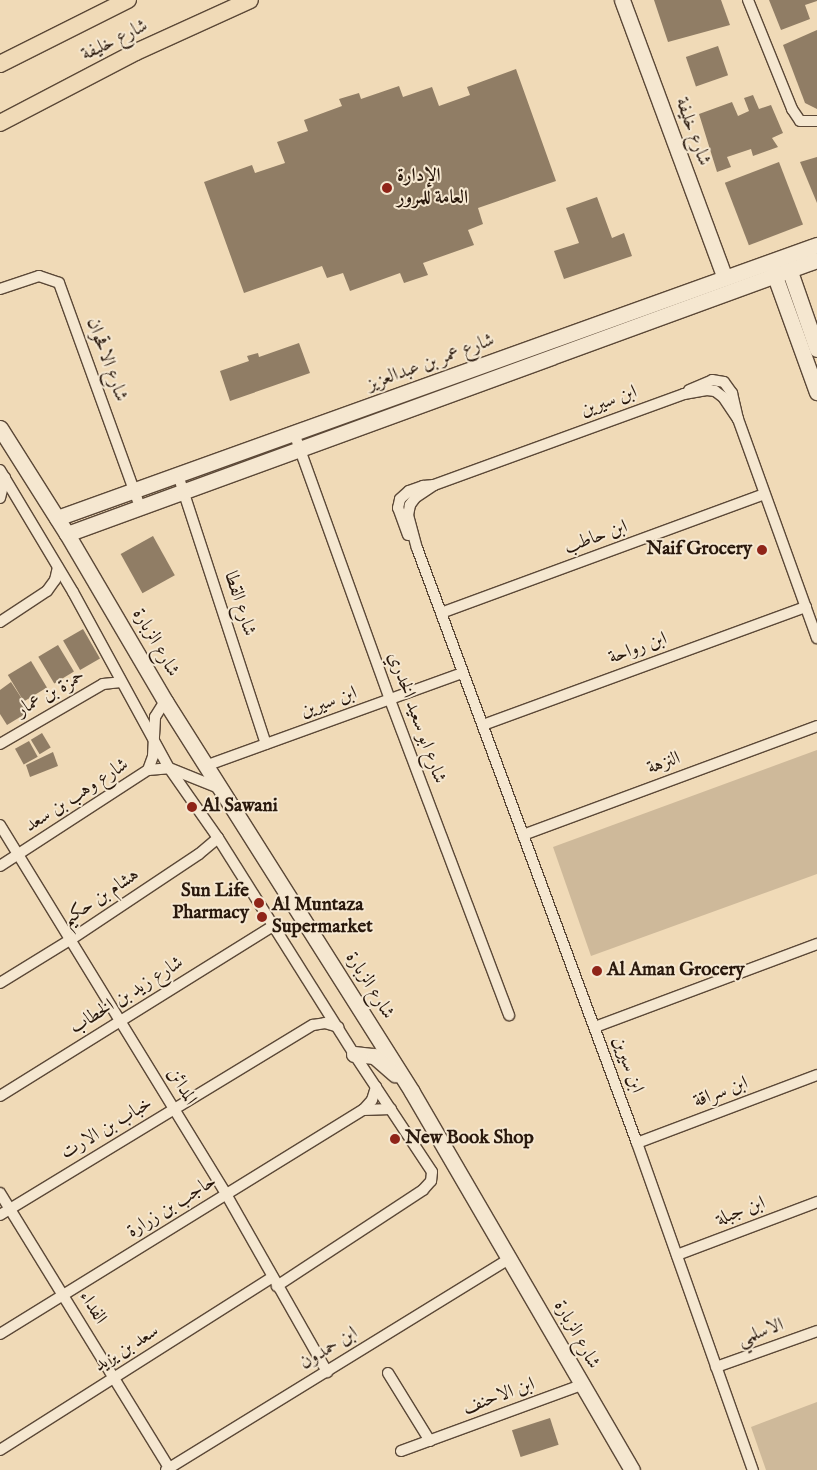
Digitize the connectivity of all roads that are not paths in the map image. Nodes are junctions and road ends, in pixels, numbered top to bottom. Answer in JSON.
{"nodes":[{"id":1,"x":128,"y":0,"type":"edge"},
{"id":2,"x":250,"y":0,"type":"edge"},
{"id":3,"x":622,"y":0,"type":"edge"},
{"id":4,"x":748,"y":0,"type":"edge"},
{"id":5,"x":0,"y":64,"type":"edge"},
{"id":6,"x":817,"y":121,"type":"edge"},
{"id":7,"x":0,"y":123,"type":"edge"},
{"id":8,"x":817,"y":244,"type":"edge"},
{"id":9,"x":817,"y":260,"type":"edge"},
{"id":10,"x":780,"y":266,"type":"junction"},
{"id":11,"x":725,"y":278,"type":"junction"},
{"id":12,"x":0,"y":289,"type":"edge"},
{"id":13,"x":817,"y":349,"type":"edge"},
{"id":14,"x":817,"y":392,"type":"edge"},
{"id":15,"x":0,"y":428,"type":"edge"},
{"id":16,"x":294,"y":433,"type":"junction"},
{"id":17,"x":300,"y":449,"type":"junction"},
{"id":18,"x":2,"y":474,"type":"edge"},
{"id":19,"x":178,"y":475,"type":"junction"},
{"id":20,"x":134,"y":490,"type":"junction"},
{"id":21,"x":184,"y":491,"type":"junction"},
{"id":22,"x":764,"y":494,"type":"junction"},
{"id":23,"x":0,"y":498,"type":"edge"},
{"id":24,"x":140,"y":507,"type":"junction"},
{"id":25,"x":57,"y":518,"type":"junction"},
{"id":26,"x":67,"y":534,"type":"junction"},
{"id":27,"x":58,"y":567,"type":"junction"},
{"id":28,"x":47,"y":591,"type":"junction"},
{"id":29,"x":73,"y":592,"type":"junction"},
{"id":30,"x":806,"y":607,"type":"junction"},
{"id":31,"x":441,"y":614,"type":"junction"},
{"id":32,"x":0,"y":622,"type":"edge"},
{"id":33,"x":817,"y":638,"type":"edge"},
{"id":34,"x":462,"y":673,"type":"junction"},
{"id":35,"x":121,"y":682,"type":"junction"},
{"id":36,"x":390,"y":700,"type":"junction"},
{"id":37,"x":166,"y":701,"type":"junction"},
{"id":38,"x":482,"y":725,"type":"junction"},
{"id":39,"x":817,"y":726,"type":"edge"},
{"id":40,"x":154,"y":742,"type":"junction"},
{"id":41,"x":0,"y":744,"type":"edge"},
{"id":42,"x":266,"y":744,"type":"junction"},
{"id":43,"x":208,"y":765,"type":"junction"},
{"id":44,"x":169,"y":768,"type":"junction"},
{"id":45,"x":148,"y":770,"type":"junction"},
{"id":46,"x":222,"y":789,"type":"junction"},
{"id":47,"x":0,"y":825,"type":"edge"},
{"id":48,"x":523,"y":835,"type":"junction"},
{"id":49,"x":218,"y":838,"type":"junction"},
{"id":50,"x":19,"y":855,"type":"junction"},
{"id":51,"x":0,"y":866,"type":"edge"},
{"id":52,"x":273,"y":926,"type":"junction"},
{"id":53,"x":70,"y":940,"type":"junction"},
{"id":54,"x":817,"y":944,"type":"edge"},
{"id":55,"x":0,"y":983,"type":"edge"},
{"id":56,"x":509,"y":1015,"type":"dead end"},
{"id":57,"x":120,"y":1020,"type":"junction"},
{"id":58,"x":338,"y":1027,"type":"junction"},
{"id":59,"x":595,"y":1027,"type":"junction"},
{"id":60,"x":354,"y":1054,"type":"junction"},
{"id":61,"x":817,"y":1075,"type":"edge"},
{"id":62,"x":376,"y":1086,"type":"junction"},
{"id":63,"x":412,"y":1092,"type":"junction"},
{"id":64,"x":0,"y":1096,"type":"edge"},
{"id":65,"x":174,"y":1108,"type":"junction"},
{"id":66,"x":391,"y":1109,"type":"junction"},
{"id":67,"x":363,"y":1110,"type":"junction"},
{"id":68,"x":637,"y":1143,"type":"junction"},
{"id":69,"x":0,"y":1193,"type":"edge"},
{"id":70,"x":226,"y":1194,"type":"junction"},
{"id":71,"x":817,"y":1202,"type":"edge"},
{"id":72,"x":10,"y":1209,"type":"junction"},
{"id":73,"x":0,"y":1215,"type":"edge"},
{"id":74,"x":677,"y":1255,"type":"junction"},
{"id":75,"x":511,"y":1258,"type":"junction"},
{"id":76,"x":275,"y":1281,"type":"junction"},
{"id":77,"x":63,"y":1295,"type":"junction"},
{"id":78,"x":817,"y":1331,"type":"edge"},
{"id":79,"x":0,"y":1334,"type":"edge"},
{"id":80,"x":716,"y":1367,"type":"junction"},
{"id":81,"x":327,"y":1372,"type":"junction"},
{"id":82,"x":388,"y":1373,"type":"dead end"},
{"id":83,"x":114,"y":1378,"type":"junction"},
{"id":84,"x":581,"y":1385,"type":"junction"},
{"id":85,"x":430,"y":1441,"type":"junction"},
{"id":86,"x":0,"y":1450,"type":"edge"},
{"id":87,"x":401,"y":1451,"type":"dead end"},
{"id":88,"x":167,"y":1469,"type":"edge"},
{"id":89,"x":629,"y":1469,"type":"edge"},
{"id":90,"x":753,"y":1470,"type":"edge"}],
"edges":[{"from":1,"to":5,"type":"main road","name":"شارع خليفة"},
{"from":2,"to":7,"type":"main road","name":"شارع خليفة"},
{"from":3,"to":11,"type":"street","name":"شارع خليفة"},
{"from":4,"to":6,"type":"street"},
{"from":8,"to":10,"type":"street","name":"شارع عمر بن عبدالعزيز"},
{"from":9,"to":10,"type":"street","name":"شارع عمر بن عبدالعزيز"},
{"from":10,"to":11,"type":"street","name":"شارع عمر بن عبدالعزيز"},
{"from":10,"to":13,"type":"street"},
{"from":10,"to":14,"type":"street"},
{"from":10,"to":17,"type":"street","name":"شارع عمر بن عبدالعزيز"},
{"from":11,"to":16,"type":"street","name":"شارع عمر بن عبدالعزيز"},
{"from":12,"to":20,"type":"street","name":"شارع الاقحوان"},
{"from":15,"to":25,"type":"street","name":"شارع الزبارة"},
{"from":16,"to":17,"type":"street","name":"شارع ابو سعيد الخدري"},
{"from":16,"to":19,"type":"street","name":"شارع عمر بن عبدالعزيز"},
{"from":17,"to":21,"type":"street","name":"شارع عمر بن عبدالعزيز"},
{"from":17,"to":36,"type":"street","name":"شارع ابو سعيد الخدري"},
{"from":18,"to":23,"type":"street"},
{"from":18,"to":27,"type":"street"},
{"from":19,"to":20,"type":"street","name":"شارع عمر بن عبدالعزيز"},
{"from":19,"to":21,"type":"street","name":"شارع القطا"},
{"from":20,"to":24,"type":"street","name":"شارع الاقحوان"},
{"from":20,"to":25,"type":"street","name":"شارع عمر بن عبدالعزيز"},
{"from":21,"to":24,"type":"street","name":"شارع عمر بن عبدالعزيز"},
{"from":21,"to":42,"type":"street","name":"شارع القطا"},
{"from":22,"to":30,"type":"street","name":"ابن سيرين"},
{"from":22,"to":31,"type":"street","name":"ابن حاطب"},
{"from":22,"to":31,"type":"street","name":"ابن سيرين"},
{"from":24,"to":26,"type":"street","name":"شارع عمر بن عبدالعزيز"},
{"from":25,"to":26,"type":"street","name":"شارع الزبارة"},
{"from":26,"to":37,"type":"street","name":"شارع الزبارة"},
{"from":27,"to":28,"type":"street"},
{"from":27,"to":29,"type":"street"},
{"from":28,"to":29,"type":"street"},
{"from":28,"to":32,"type":"street"},
{"from":29,"to":35,"type":"street"},
{"from":30,"to":33,"type":"street","name":"ابن سيرين"},
{"from":30,"to":38,"type":"street","name":"ابن رواحة"},
{"from":31,"to":34,"type":"street","name":"ابن سيرين"},
{"from":34,"to":36,"type":"street","name":"ابن سيرين"},
{"from":34,"to":38,"type":"street","name":"ابن سيرين"},
{"from":35,"to":40,"type":"street"},
{"from":35,"to":41,"type":"street","name":"حمزة بن عمار"},
{"from":36,"to":42,"type":"street","name":"ابن سيرين"},
{"from":36,"to":56,"type":"street","name":"شارع ابو سعيد الخدري"},
{"from":37,"to":40,"type":"street","name":"شارع وهب بن سعد"},
{"from":37,"to":43,"type":"street","name":"شارع الزبارة"},
{"from":38,"to":48,"type":"street","name":"ابن سيرين"},
{"from":39,"to":48,"type":"street","name":"النزهة"},
{"from":40,"to":44,"type":"street"},
{"from":40,"to":45,"type":"street","name":"شارع وهب بن سعد"},
{"from":42,"to":43,"type":"street","name":"ابن سيرين"},
{"from":43,"to":46,"type":"street","name":"شارع الزبارة"},
{"from":44,"to":45,"type":"street","name":"شارع وهب بن سعد"},
{"from":44,"to":46,"type":"street","name":"شارع وهب بن سعد"},
{"from":44,"to":49,"type":"street"},
{"from":45,"to":50,"type":"street","name":"شارع وهب بن سعد"},
{"from":46,"to":63,"type":"street","name":"شارع الزبارة"},
{"from":47,"to":50,"type":"street","name":"المدائن"},
{"from":48,"to":59,"type":"street","name":"ابن سيرين"},
{"from":49,"to":52,"type":"street"},
{"from":49,"to":53,"type":"street","name":"هشام بن حكيم"},
{"from":50,"to":51,"type":"street","name":"شارع وهب بن سعد"},
{"from":50,"to":53,"type":"street","name":"المدائن"},
{"from":52,"to":57,"type":"street","name":"شارع زيد بن الخطاب"},
{"from":52,"to":58,"type":"street"},
{"from":53,"to":55,"type":"street","name":"هشام بن حكيم"},
{"from":53,"to":57,"type":"street","name":"المدائن"},
{"from":54,"to":59,"type":"street"},
{"from":57,"to":64,"type":"street","name":"شارع زيد بن الخطاب"},
{"from":57,"to":65,"type":"street","name":"المدائن"},
{"from":58,"to":60,"type":"street"},
{"from":58,"to":65,"type":"street","name":"خباب بن الارت"},
{"from":59,"to":68,"type":"street","name":"ابن سيرين"},
{"from":60,"to":62,"type":"street"},
{"from":60,"to":63,"type":"street"},
{"from":61,"to":68,"type":"street","name":"ابن سراقة"},
{"from":62,"to":66,"type":"street"},
{"from":62,"to":67,"type":"street","name":"حاجب بن زرارة"},
{"from":63,"to":75,"type":"street","name":"شارع الزبارة"},
{"from":65,"to":70,"type":"street","name":"المدائن"},
{"from":65,"to":72,"type":"street","name":"خباب بن الارت"},
{"from":66,"to":67,"type":"street","name":"حاجب بن زرارة"},
{"from":66,"to":76,"type":"street","name":"سعد بن يزيد"},
{"from":67,"to":70,"type":"street","name":"حاجب بن زرارة"},
{"from":68,"to":74,"type":"street","name":"ابن سيرين"},
{"from":69,"to":72,"type":"street","name":"الفداء"},
{"from":70,"to":76,"type":"street","name":"المدائن"},
{"from":70,"to":77,"type":"street","name":"حاجب بن زرارة"},
{"from":71,"to":74,"type":"street","name":"ابن جبلة"},
{"from":72,"to":73,"type":"street","name":"خباب بن الارت"},
{"from":72,"to":77,"type":"street","name":"الفداء"},
{"from":74,"to":80,"type":"street","name":"ابن سيرين"},
{"from":75,"to":81,"type":"street","name":"ابن حمدون"},
{"from":75,"to":84,"type":"street","name":"شارع الزبارة"},
{"from":76,"to":81,"type":"street","name":"المدائن"},
{"from":76,"to":83,"type":"street","name":"سعد بن يزيد"},
{"from":77,"to":79,"type":"street","name":"حاجب بن زرارة"},
{"from":77,"to":83,"type":"street","name":"الفداء"},
{"from":78,"to":80,"type":"street","name":"الاسلمي"},
{"from":80,"to":90,"type":"street","name":"ابن سيرين"},
{"from":81,"to":88,"type":"street","name":"ابن حمدون"},
{"from":82,"to":85,"type":"street"},
{"from":83,"to":86,"type":"street","name":"سعد بن يزيد"},
{"from":83,"to":88,"type":"street","name":"الفداء"},
{"from":84,"to":85,"type":"street","name":"ابن الاحنف"},
{"from":84,"to":89,"type":"street","name":"شارع الزبارة"},
{"from":85,"to":87,"type":"street","name":"ابن الاحنف"}]}
